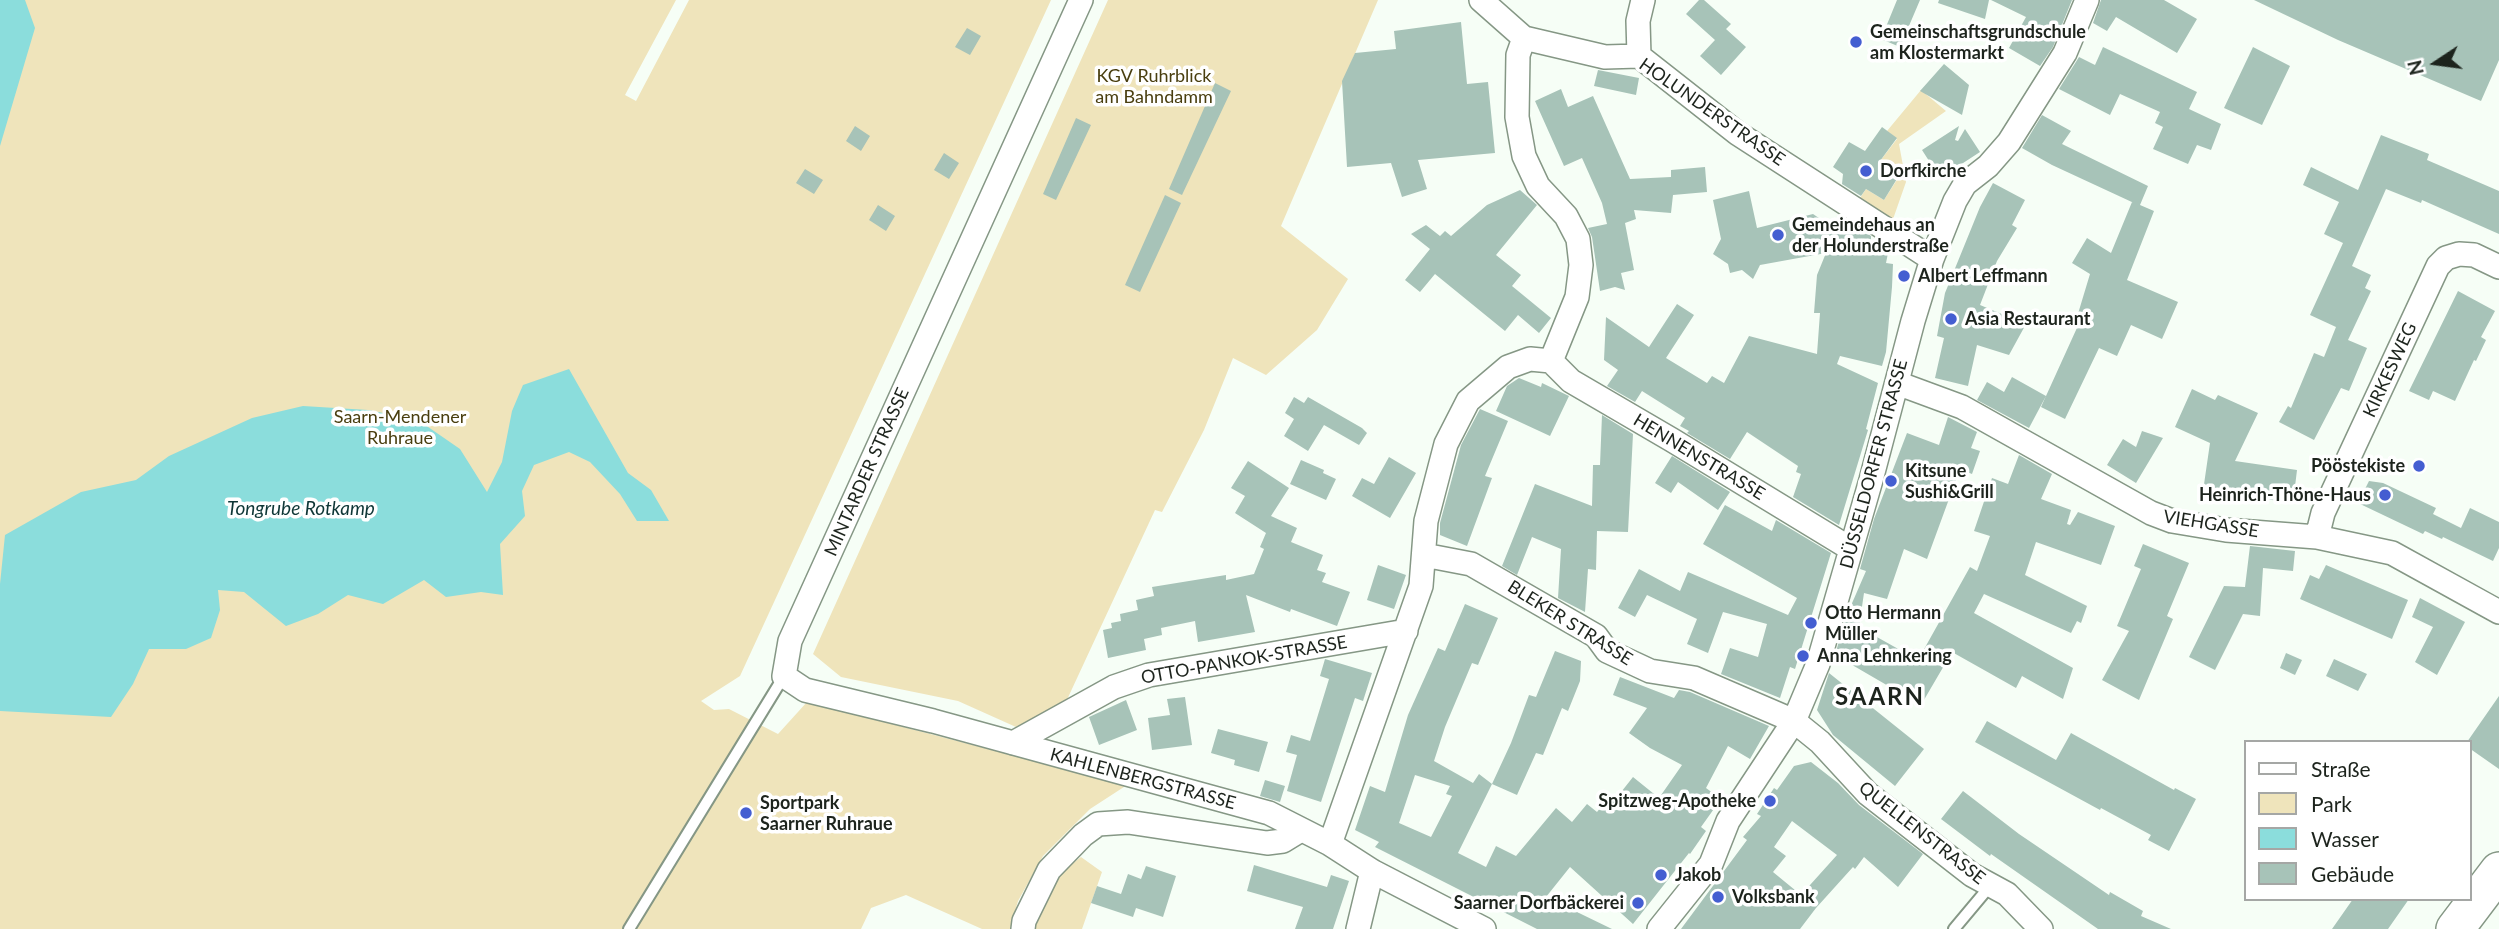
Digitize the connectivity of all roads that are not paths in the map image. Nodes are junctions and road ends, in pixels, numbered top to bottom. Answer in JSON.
{"nodes":[{"id":1,"x":1081,"y":0,"type":"edge"},
{"id":2,"x":1481,"y":0,"type":"edge"},
{"id":3,"x":1643,"y":0,"type":"edge"},
{"id":4,"x":2087,"y":0,"type":"edge"},
{"id":5,"x":1524,"y":38,"type":"junction"},
{"id":6,"x":1639,"y":56,"type":"junction"},
{"id":7,"x":1932,"y":259,"type":"junction"},
{"id":8,"x":2499,"y":267,"type":"edge"},
{"id":9,"x":1551,"y":360,"type":"junction"},
{"id":10,"x":1897,"y":383,"type":"junction"},
{"id":11,"x":2317,"y":537,"type":"junction"},
{"id":12,"x":1851,"y":549,"type":"junction"},
{"id":13,"x":1424,"y":555,"type":"junction"},
{"id":14,"x":2499,"y":612,"type":"edge"},
{"id":15,"x":1406,"y":631,"type":"junction"},
{"id":16,"x":784,"y":676,"type":"junction"},
{"id":17,"x":1794,"y":721,"type":"junction"},
{"id":18,"x":1013,"y":743,"type":"junction"},
{"id":19,"x":1301,"y":830,"type":"junction"},
{"id":20,"x":1331,"y":845,"type":"junction"},
{"id":21,"x":1372,"y":871,"type":"junction"},
{"id":22,"x":2499,"y":871,"type":"edge"},
{"id":23,"x":1990,"y":886,"type":"junction"},
{"id":24,"x":629,"y":929,"type":"edge"},
{"id":25,"x":1023,"y":929,"type":"edge"},
{"id":26,"x":1359,"y":929,"type":"edge"},
{"id":27,"x":1484,"y":929,"type":"edge"},
{"id":28,"x":1659,"y":929,"type":"edge"},
{"id":29,"x":1954,"y":929,"type":"edge"},
{"id":30,"x":2041,"y":929,"type":"edge"},
{"id":31,"x":2455,"y":929,"type":"edge"}],
"edges":[{"from":1,"to":16,"type":"street","name":"MINTARDER STRASSE"},
{"from":2,"to":5,"type":"street","name":"HOLUNDERSTRASSE"},
{"from":3,"to":6,"type":"street"},
{"from":4,"to":7,"type":"street","name":"DÜSSELDORFER STRASSE"},
{"from":5,"to":6,"type":"street","name":"HOLUNDERSTRASSE"},
{"from":5,"to":9,"type":"street"},
{"from":6,"to":7,"type":"street","name":"HOLUNDERSTRASSE"},
{"from":7,"to":10,"type":"street","name":"DÜSSELDORFER STRASSE"},
{"from":8,"to":11,"type":"street","name":"KIRKESWEG"},
{"from":9,"to":12,"type":"street","name":"HENNENSTRASSE"},
{"from":9,"to":13,"type":"street"},
{"from":10,"to":11,"type":"street","name":"VIEHGASSE"},
{"from":10,"to":12,"type":"street","name":"DÜSSELDORFER STRASSE"},
{"from":11,"to":14,"type":"street","name":"VIEHGASSE"},
{"from":12,"to":17,"type":"street","name":"DÜSSELDORFER STRASSE"},
{"from":13,"to":15,"type":"street"},
{"from":13,"to":17,"type":"street","name":"BLEKER STRASSE"},
{"from":15,"to":18,"type":"street","name":"OTTO-PANKOK-STRASSE"},
{"from":15,"to":20,"type":"street"},
{"from":16,"to":18,"type":"street","name":"KAHLENBERGSTRASSE"},
{"from":16,"to":24,"type":"lane","name":"MINTARDER STRASSE"},
{"from":17,"to":23,"type":"street","name":"QUELLENSTRASSE"},
{"from":17,"to":28,"type":"street","name":"DÜSSELDORFER STRASSE"},
{"from":18,"to":19,"type":"street","name":"KAHLENBERGSTRASSE"},
{"from":19,"to":20,"type":"street","name":"KAHLENBERGSTRASSE"},
{"from":19,"to":25,"type":"street"},
{"from":20,"to":21,"type":"street","name":"KAHLENBERGSTRASSE"},
{"from":21,"to":26,"type":"street"},
{"from":21,"to":27,"type":"street","name":"KAHLENBERGSTRASSE"},
{"from":22,"to":31,"type":"main road"},
{"from":23,"to":29,"type":"lane","name":"QUELLENSTRASSE"},
{"from":23,"to":30,"type":"street","name":"QUELLENSTRASSE"}]}
